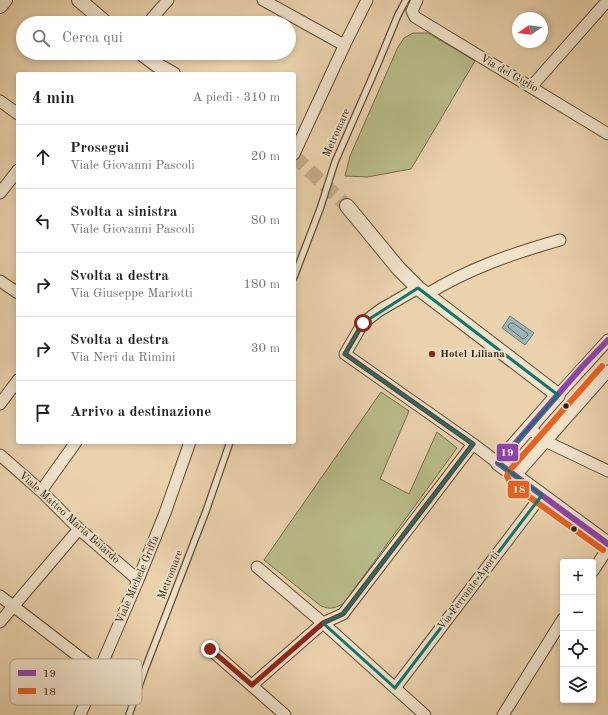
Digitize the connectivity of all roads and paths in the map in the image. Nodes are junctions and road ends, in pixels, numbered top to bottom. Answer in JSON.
{"nodes":[{"id":1,"x":5,"y":0,"type":"edge"},
{"id":2,"x":79,"y":0,"type":"edge"},
{"id":3,"x":168,"y":0,"type":"edge"},
{"id":4,"x":263,"y":0,"type":"edge"},
{"id":5,"x":367,"y":0,"type":"edge"},
{"id":6,"x":406,"y":0,"type":"edge"},
{"id":7,"x":417,"y":0,"type":"edge"},
{"id":8,"x":605,"y":1,"type":"edge"},
{"id":9,"x":0,"y":6,"type":"edge"},
{"id":10,"x":98,"y":16,"type":"edge"},
{"id":11,"x":154,"y":16,"type":"edge"},
{"id":12,"x":292,"y":16,"type":"edge"},
{"id":13,"x":296,"y":18,"type":"edge"},
{"id":14,"x":344,"y":45,"type":"junction"},
{"id":15,"x":151,"y":60,"type":"edge"},
{"id":16,"x":169,"y":72,"type":"edge"},
{"id":17,"x":531,"y":87,"type":"junction"},
{"id":18,"x":0,"y":101,"type":"edge"},
{"id":19,"x":16,"y":113,"type":"edge"},
{"id":20,"x":608,"y":134,"type":"edge"},
{"id":21,"x":296,"y":150,"type":"edge"},
{"id":22,"x":16,"y":173,"type":"edge"},
{"id":23,"x":0,"y":193,"type":"edge"},
{"id":24,"x":348,"y":206,"type":"tunnel mouth"},
{"id":25,"x":560,"y":240,"type":"dead end"},
{"id":26,"x":296,"y":272,"type":"edge"},
{"id":27,"x":0,"y":281,"type":"edge"},
{"id":28,"x":16,"y":292,"type":"edge"},
{"id":29,"x":422,"y":292,"type":"junction"},
{"id":30,"x":608,"y":340,"type":"edge"},
{"id":31,"x":606,"y":375,"type":"edge"},
{"id":32,"x":16,"y":383,"type":"edge"},
{"id":33,"x":558,"y":395,"type":"junction"},
{"id":34,"x":0,"y":404,"type":"edge"},
{"id":35,"x":529,"y":428,"type":"junction"},
{"id":36,"x":545,"y":441,"type":"junction"},
{"id":37,"x":75,"y":444,"type":"edge"},
{"id":38,"x":189,"y":444,"type":"edge"},
{"id":39,"x":229,"y":444,"type":"edge"},
{"id":40,"x":473,"y":444,"type":"junction"},
{"id":41,"x":0,"y":455,"type":"edge"},
{"id":42,"x":498,"y":463,"type":"junction"},
{"id":43,"x":608,"y":471,"type":"edge"},
{"id":44,"x":514,"y":476,"type":"junction"},
{"id":45,"x":40,"y":491,"type":"junction"},
{"id":46,"x":542,"y":495,"type":"junction"},
{"id":47,"x":79,"y":529,"type":"junction"},
{"id":48,"x":608,"y":544,"type":"edge"},
{"id":49,"x":608,"y":548,"type":"edge"},
{"id":50,"x":596,"y":566,"type":"edge"},
{"id":51,"x":257,"y":567,"type":"dead end"},
{"id":52,"x":138,"y":580,"type":"junction"},
{"id":53,"x":0,"y":596,"type":"edge"},
{"id":54,"x":13,"y":607,"type":"junction"},
{"id":55,"x":0,"y":622,"type":"edge"},
{"id":56,"x":323,"y":623,"type":"junction"},
{"id":57,"x":560,"y":624,"type":"edge"},
{"id":58,"x":210,"y":649,"type":"dead end"},
{"id":59,"x":82,"y":659,"type":"edge"},
{"id":60,"x":105,"y":659,"type":"edge"},
{"id":61,"x":142,"y":678,"type":"edge"},
{"id":62,"x":252,"y":685,"type":"junction"},
{"id":63,"x":395,"y":688,"type":"junction"},
{"id":64,"x":84,"y":705,"type":"edge"},
{"id":65,"x":132,"y":705,"type":"edge"},
{"id":66,"x":80,"y":715,"type":"edge"},
{"id":67,"x":129,"y":715,"type":"edge"},
{"id":68,"x":285,"y":715,"type":"edge"},
{"id":69,"x":425,"y":715,"type":"edge"},
{"id":70,"x":503,"y":715,"type":"edge"}],
"edges":[{"from":1,"to":9,"type":"street"},
{"from":2,"to":10,"type":"street"},
{"from":3,"to":11,"type":"street"},
{"from":4,"to":12,"type":"street"},
{"from":5,"to":14,"type":"street"},
{"from":6,"to":26,"type":"lane","name":"Metromare"},
{"from":7,"to":17,"type":"street","name":"Via del Giglio"},
{"from":8,"to":17,"type":"street"},
{"from":13,"to":14,"type":"street"},
{"from":14,"to":21,"type":"street"},
{"from":15,"to":16,"type":"street"},
{"from":17,"to":20,"type":"street","name":"Via del Giglio"},
{"from":18,"to":19,"type":"street"},
{"from":22,"to":23,"type":"street"},
{"from":24,"to":29,"type":"street"},
{"from":25,"to":29,"type":"street"},
{"from":27,"to":28,"type":"street"},
{"from":29,"to":33,"type":"street"},
{"from":29,"to":40,"type":"street"},
{"from":30,"to":33,"type":"street"},
{"from":31,"to":36,"type":"street"},
{"from":32,"to":34,"type":"street"},
{"from":33,"to":35,"type":"street"},
{"from":35,"to":36,"type":"street"},
{"from":35,"to":42,"type":"street"},
{"from":36,"to":43,"type":"street"},
{"from":36,"to":44,"type":"street"},
{"from":37,"to":45,"type":"street"},
{"from":38,"to":52,"type":"street","name":"Viale Michele Griffa"},
{"from":39,"to":61,"type":"lane","name":"Metromare"},
{"from":40,"to":42,"type":"street"},
{"from":40,"to":56,"type":"street"},
{"from":41,"to":45,"type":"street","name":"Viale Matteo Maria Boiardo"},
{"from":42,"to":44,"type":"street"},
{"from":44,"to":46,"type":"street"},
{"from":45,"to":47,"type":"street","name":"Viale Matteo Maria Boiardo"},
{"from":46,"to":48,"type":"street"},
{"from":46,"to":63,"type":"street","name":"Via Ferrante Aporti"},
{"from":47,"to":52,"type":"street","name":"Viale Matteo Maria Boiardo"},
{"from":47,"to":54,"type":"street"},
{"from":49,"to":50,"type":"street"},
{"from":51,"to":56,"type":"street"},
{"from":52,"to":60,"type":"street","name":"Viale Michele Griffa"},
{"from":53,"to":54,"type":"street"},
{"from":54,"to":55,"type":"street"},
{"from":54,"to":59,"type":"street"},
{"from":56,"to":62,"type":"street"},
{"from":56,"to":63,"type":"street"},
{"from":57,"to":70,"type":"street"},
{"from":58,"to":62,"type":"street"},
{"from":62,"to":68,"type":"street"},
{"from":63,"to":69,"type":"street"},
{"from":64,"to":66,"type":"street","name":"Viale Michele Griffa"},
{"from":65,"to":67,"type":"lane","name":"Metromare"}]}
